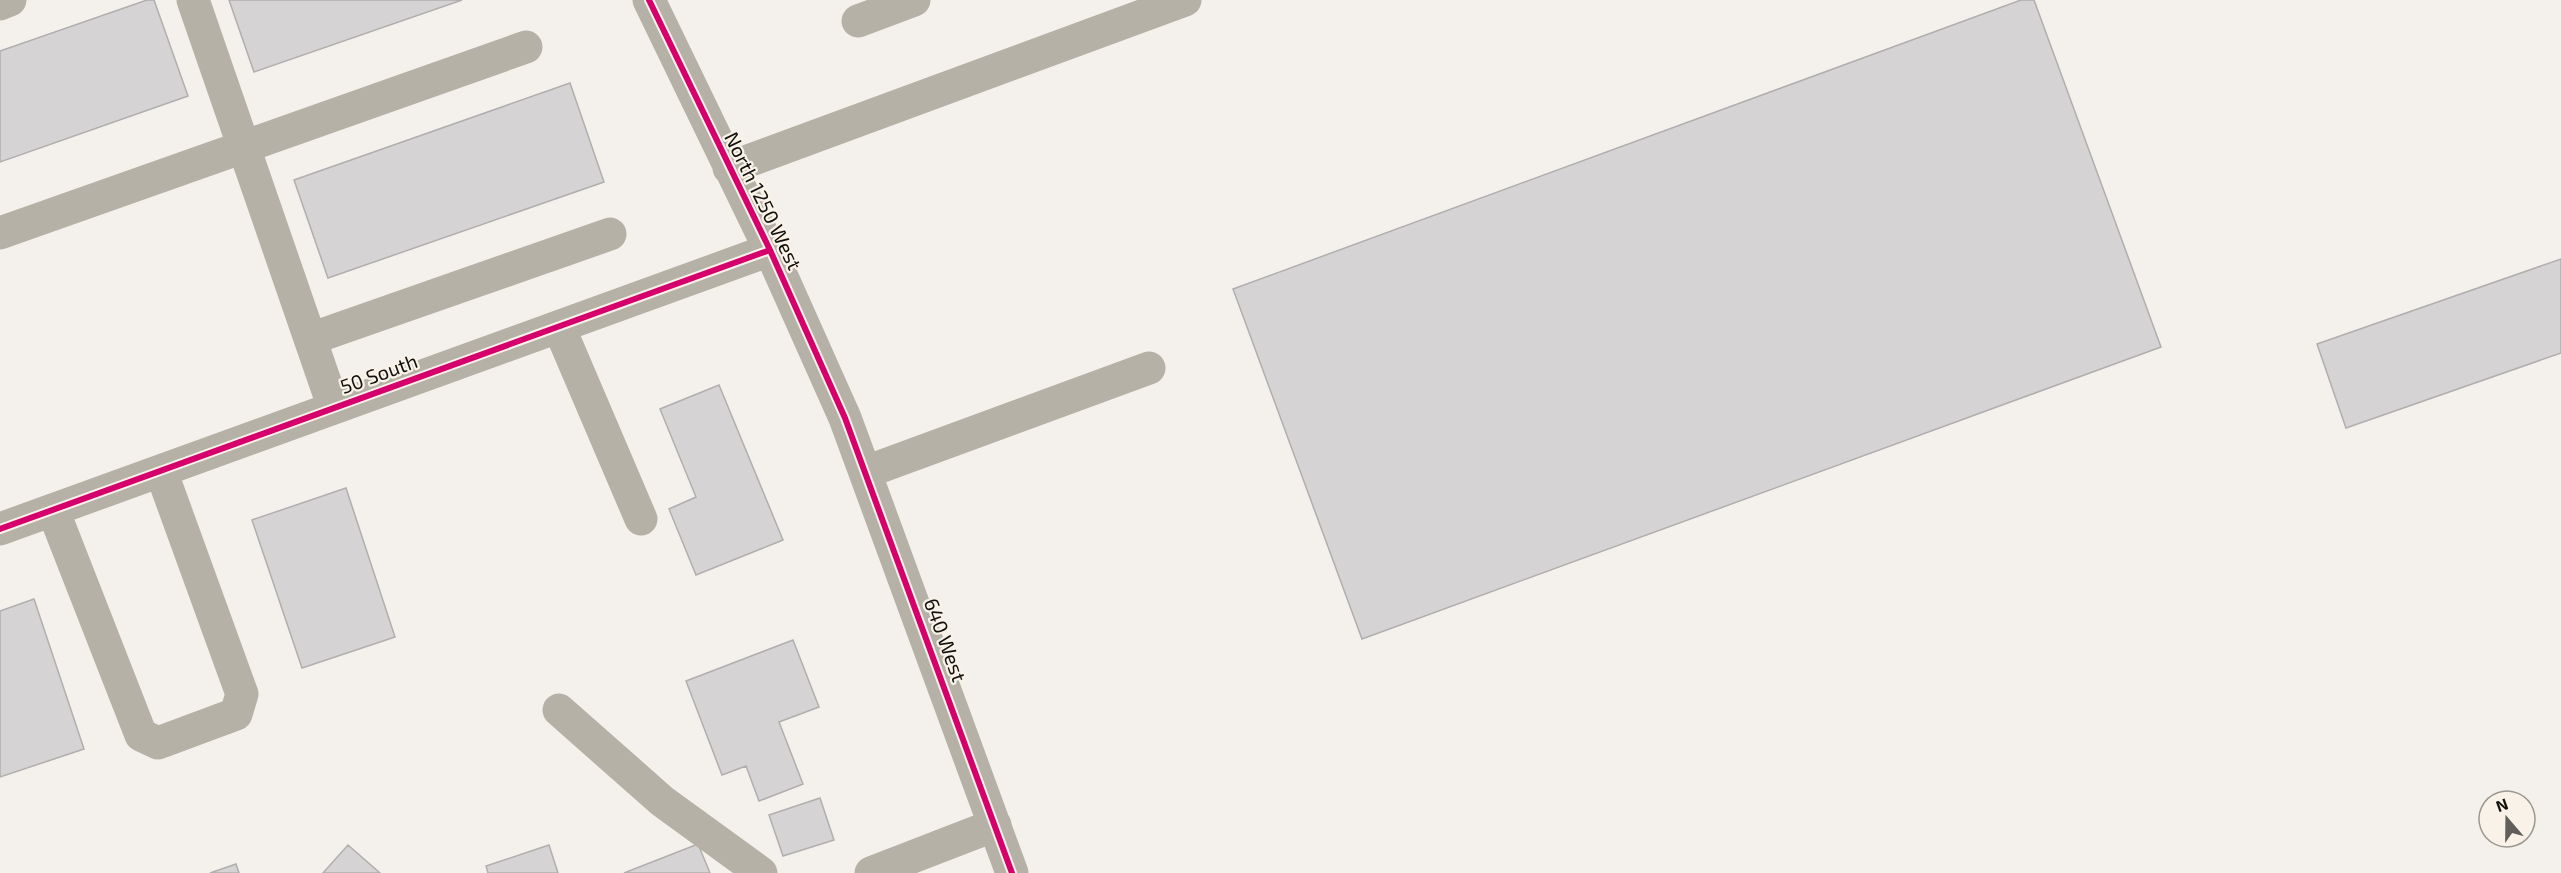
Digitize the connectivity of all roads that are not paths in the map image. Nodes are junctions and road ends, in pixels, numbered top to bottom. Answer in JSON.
{"nodes":[{"id":1,"x":10,"y":0,"type":"edge"},
{"id":2,"x":193,"y":0,"type":"edge"},
{"id":3,"x":649,"y":0,"type":"edge"},
{"id":4,"x":914,"y":0,"type":"edge"},
{"id":5,"x":1185,"y":0,"type":"edge"},
{"id":6,"x":0,"y":4,"type":"edge"},
{"id":7,"x":858,"y":21,"type":"dead end"},
{"id":8,"x":526,"y":47,"type":"dead end"},
{"id":9,"x":244,"y":148,"type":"junction"},
{"id":10,"x":729,"y":168,"type":"junction"},
{"id":11,"x":0,"y":233,"type":"edge"},
{"id":12,"x":610,"y":234,"type":"dead end"},
{"id":13,"x":770,"y":250,"type":"junction"},
{"id":14,"x":559,"y":327,"type":"junction"},
{"id":15,"x":310,"y":339,"type":"junction"},
{"id":16,"x":1149,"y":368,"type":"dead end"},
{"id":17,"x":334,"y":408,"type":"junction"},
{"id":18,"x":845,"y":418,"type":"joint"},
{"id":19,"x":160,"y":471,"type":"junction"},
{"id":20,"x":866,"y":472,"type":"junction"},
{"id":21,"x":53,"y":510,"type":"junction"},
{"id":22,"x":641,"y":519,"type":"dead end"},
{"id":23,"x":0,"y":529,"type":"edge"},
{"id":24,"x":559,"y":710,"type":"dead end"},
{"id":25,"x":995,"y":825,"type":"junction"},
{"id":26,"x":761,"y":873,"type":"edge"},
{"id":27,"x":871,"y":873,"type":"edge"},
{"id":28,"x":1012,"y":873,"type":"edge"}],
"edges":[{"from":1,"to":6,"type":"street"},
{"from":2,"to":9,"type":"street"},
{"from":3,"to":10,"type":"street","name":"North 1250 West"},
{"from":4,"to":7,"type":"street"},
{"from":5,"to":10,"type":"street"},
{"from":8,"to":9,"type":"street"},
{"from":9,"to":11,"type":"street"},
{"from":9,"to":15,"type":"street"},
{"from":10,"to":13,"type":"street","name":"North 1250 West"},
{"from":12,"to":15,"type":"street"},
{"from":13,"to":14,"type":"street","name":"50 South"},
{"from":13,"to":18,"type":"street","name":"North 1250 West"},
{"from":14,"to":17,"type":"street","name":"50 South"},
{"from":14,"to":22,"type":"street"},
{"from":15,"to":17,"type":"street"},
{"from":16,"to":20,"type":"street"},
{"from":17,"to":19,"type":"street","name":"50 South"},
{"from":18,"to":20,"type":"street","name":"640 West"},
{"from":19,"to":21,"type":"street","name":"50 South"},
{"from":19,"to":21,"type":"street"},
{"from":20,"to":25,"type":"street","name":"640 West"},
{"from":21,"to":23,"type":"street","name":"50 South"},
{"from":24,"to":26,"type":"street"},
{"from":25,"to":27,"type":"street"},
{"from":25,"to":28,"type":"street","name":"640 West"}]}
